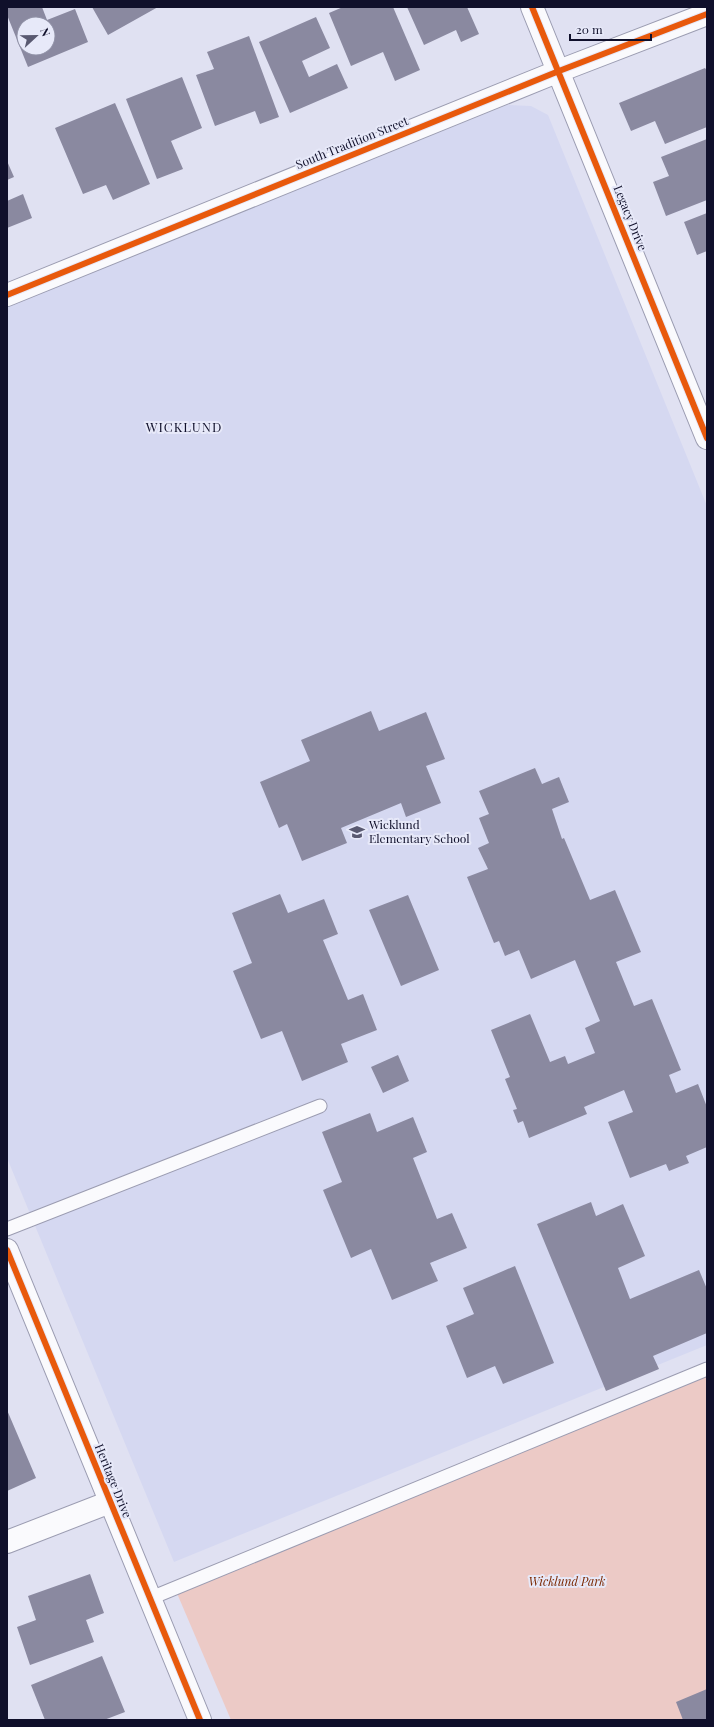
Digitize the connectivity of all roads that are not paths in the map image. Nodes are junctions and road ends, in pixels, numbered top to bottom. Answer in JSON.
{"nodes":[{"id":1,"x":532,"y":7,"type":"edge"},
{"id":2,"x":707,"y":14,"type":"edge"},
{"id":3,"x":559,"y":71,"type":"junction"},
{"id":4,"x":7,"y":295,"type":"edge"},
{"id":5,"x":707,"y":438,"type":"edge"},
{"id":6,"x":320,"y":1106,"type":"dead end"},
{"id":7,"x":7,"y":1229,"type":"edge"},
{"id":8,"x":7,"y":1250,"type":"edge"},
{"id":9,"x":707,"y":1369,"type":"edge"},
{"id":10,"x":110,"y":1502,"type":"junction"},
{"id":11,"x":7,"y":1542,"type":"edge"},
{"id":12,"x":151,"y":1598,"type":"junction"},
{"id":13,"x":200,"y":1720,"type":"edge"}],
"edges":[{"from":1,"to":3,"type":"street","name":"Legacy Drive"},
{"from":2,"to":3,"type":"street","name":"South Tradition Street"},
{"from":3,"to":4,"type":"street","name":"South Tradition Street"},
{"from":3,"to":5,"type":"street","name":"Legacy Drive"},
{"from":6,"to":7,"type":"lane"},
{"from":8,"to":10,"type":"street","name":"Heritage Drive"},
{"from":9,"to":12,"type":"lane"},
{"from":10,"to":11,"type":"street"},
{"from":10,"to":12,"type":"street","name":"Heritage Drive"},
{"from":12,"to":13,"type":"street","name":"Heritage Drive"}]}
